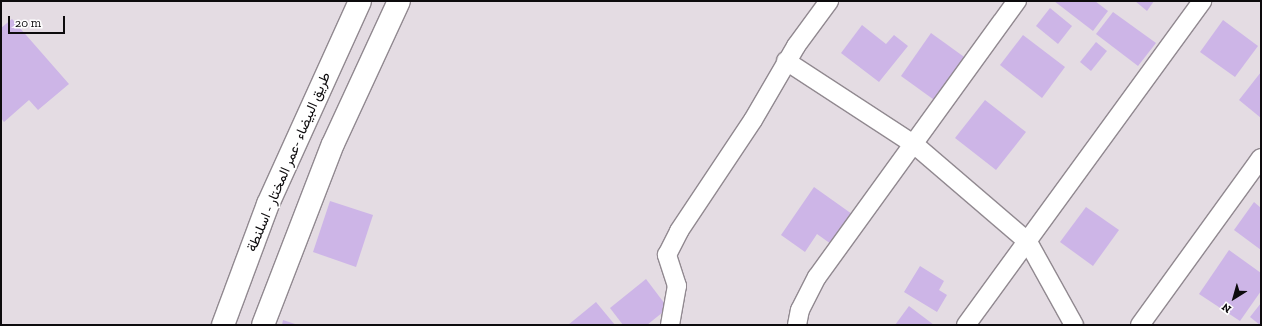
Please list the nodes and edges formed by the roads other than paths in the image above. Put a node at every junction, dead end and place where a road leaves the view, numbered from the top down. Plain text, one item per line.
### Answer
1 (360, 1) edge
2 (399, 1) edge
3 (829, 1) edge
4 (1017, 1) edge
5 (1202, 1) edge
6 (786, 61) junction
7 (915, 145) junction
8 (1261, 158) edge
9 (1028, 242) junction
10 (223, 325) edge
11 (263, 325) edge
12 (670, 325) edge
13 (798, 325) edge
14 (966, 325) edge
15 (1074, 325) edge
16 (1140, 325) edge

1 - 10 main road, طريق البيضاء -عمر المختار - اسلنطة
2 - 11 main road
3 - 6 street
4 - 7 street
5 - 9 street
6 - 7 street
6 - 12 street
7 - 9 street
7 - 13 street
8 - 16 street
9 - 14 street
9 - 15 street

